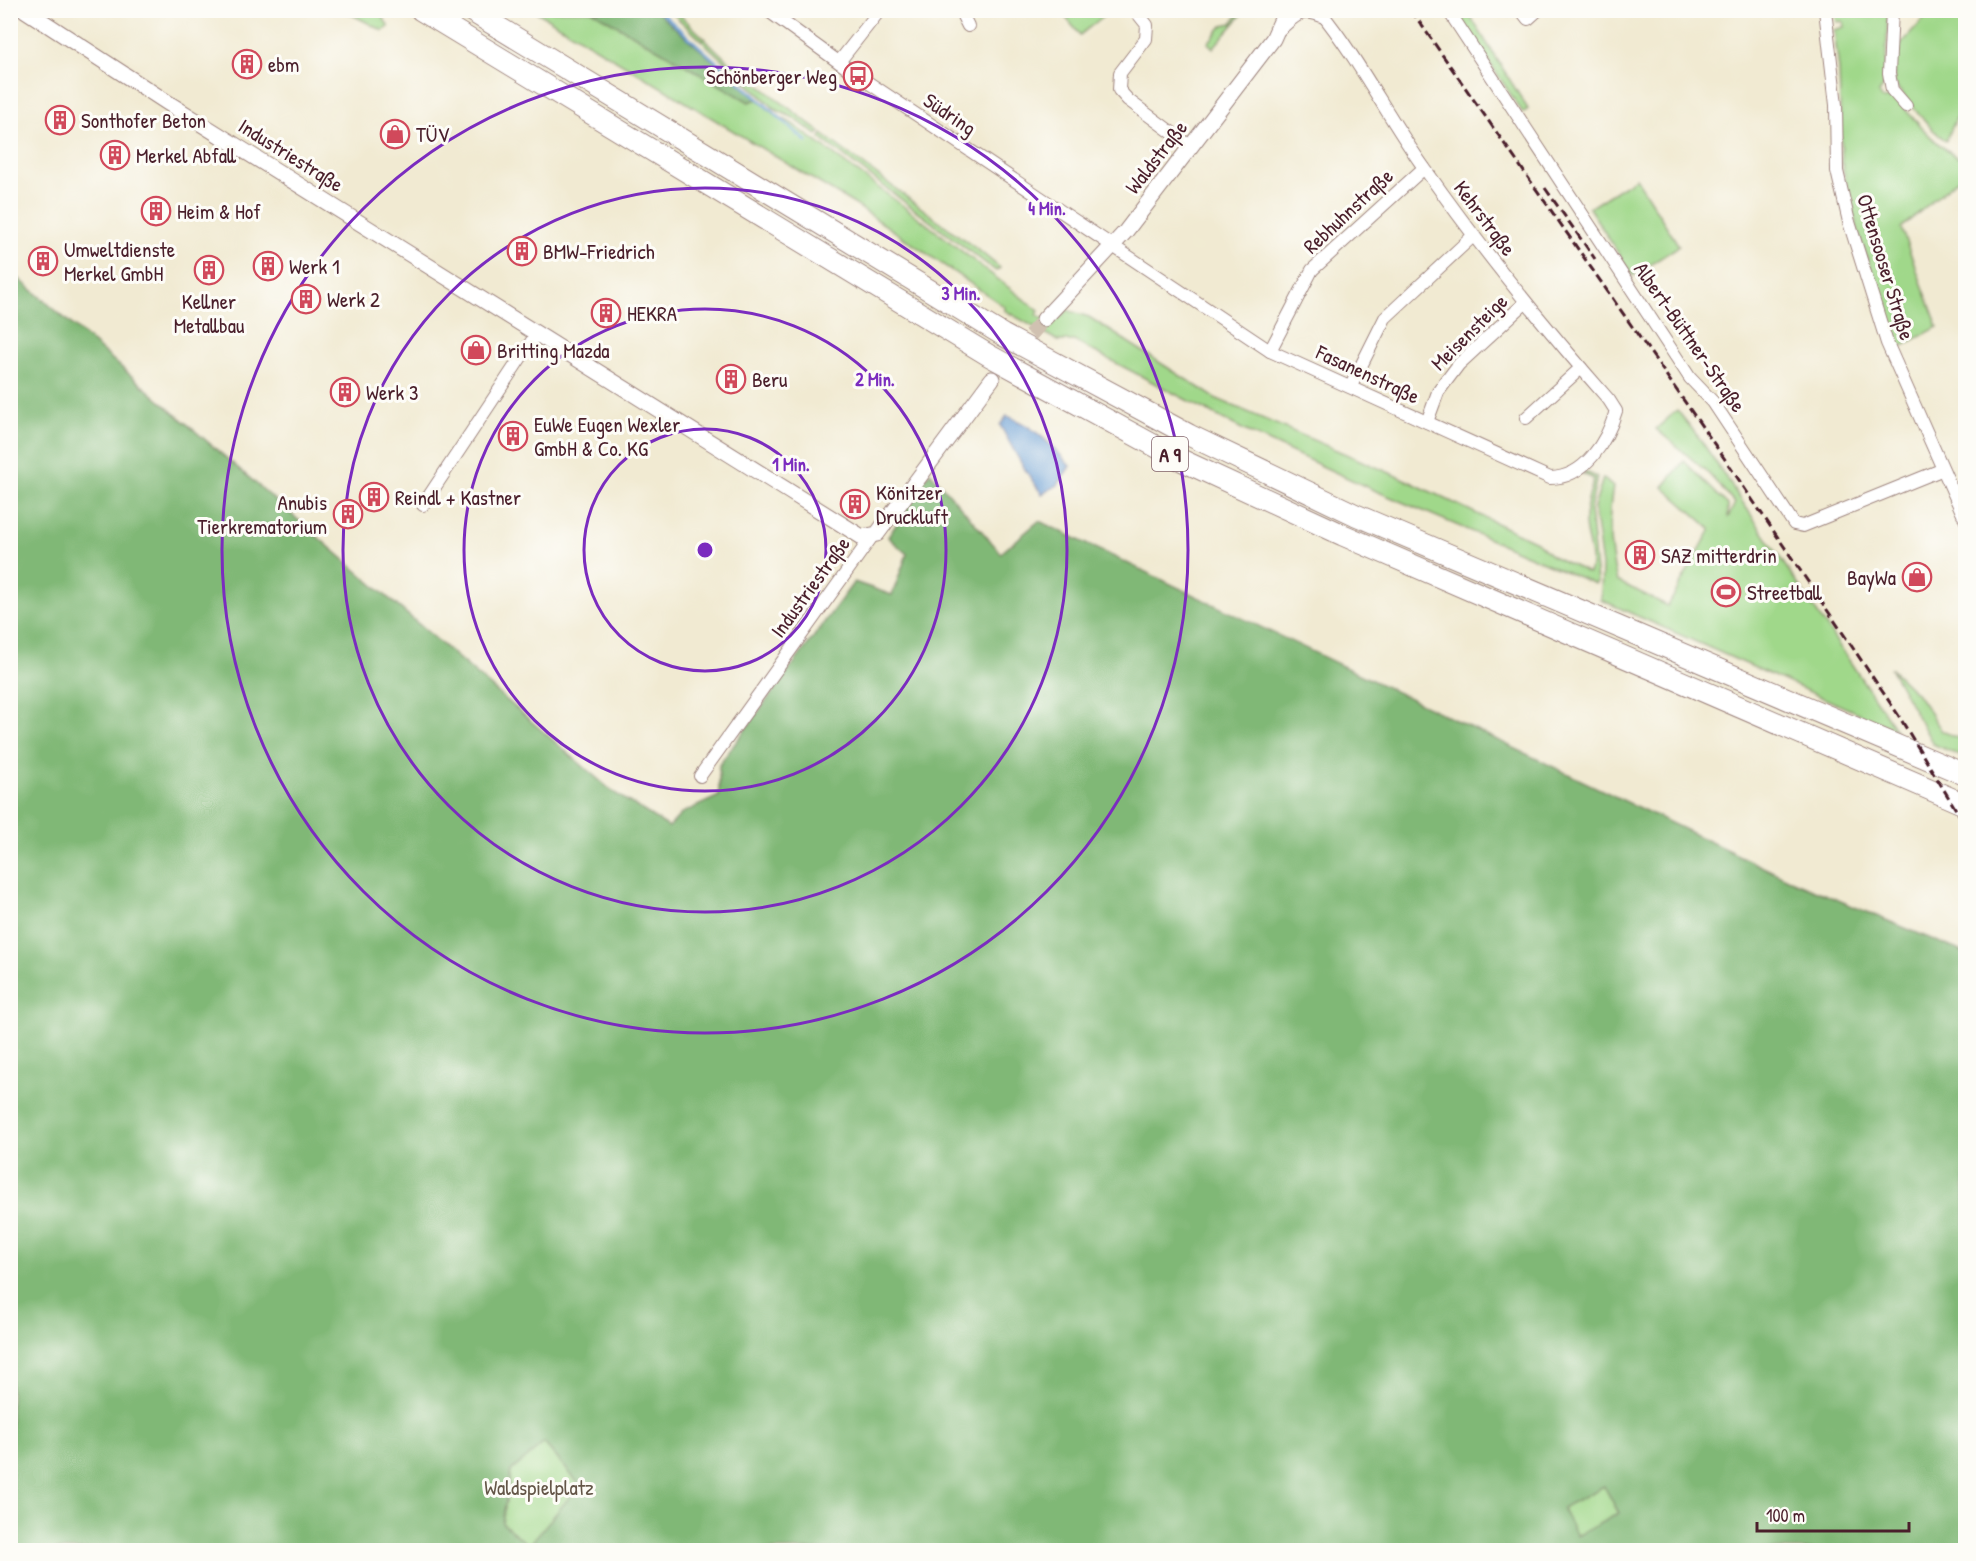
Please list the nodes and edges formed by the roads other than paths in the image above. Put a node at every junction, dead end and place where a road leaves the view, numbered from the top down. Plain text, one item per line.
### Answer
1 (25, 10) edge
2 (422, 10) edge
3 (470, 10) edge
4 (768, 10) edge
5 (880, 10) edge
6 (960, 10) edge
7 (1135, 10) edge
8 (1286, 10) edge
9 (1448, 10) edge
10 (1521, 10) edge
11 (1538, 10) edge
12 (1825, 10) edge
13 (1892, 10) edge
14 (1322, 14) edge
15 (968, 26) dead end
16 (1279, 30) junction
17 (839, 62) junction
18 (1906, 106) dead end
19 (1190, 147) junction
20 (1424, 168) junction
21 (1473, 236) junction
22 (1114, 245) junction
23 (1525, 303) junction
24 (1044, 319) tunnel mouth
25 (537, 333) junction
26 (1270, 351) junction
27 (1581, 368) junction
28 (992, 379) tunnel mouth
29 (1351, 386) junction
30 (1526, 418) dead end
31 (1427, 422) junction
32 (1609, 434) joint
33 (1941, 470) junction
34 (423, 505) dead end
35 (1965, 521) edge
36 (871, 538) junction
37 (1965, 775) edge
38 (700, 776) dead end
39 (1965, 805) edge

1 - 25 street, Industriestraße
2 - 39 highway, A 9
3 - 37 highway, A 9
4 - 17 street, Südring
5 - 17 street
6 - 15 street
7 - 19 street
8 - 16 street, Waldstraße
9 - 33 street, Albert-Büttner-Straße
10 - 11 street
12 - 33 street, Ottensooser Straße
13 - 18 street
14 - 16 street, Kehrstraße
14 - 20 street, Kehrstraße
16 - 19 street, Waldstraße
17 - 22 street, Südring
19 - 22 street, Waldstraße
20 - 21 street, Kehrstraße
20 - 26 street, Rebhuhnstraße
21 - 23 street, Kehrstraße
21 - 29 street
22 - 24 street, Waldstraße
22 - 26 street, Fasanenstraße
23 - 27 street, Kehrstraße
23 - 31 street, Meisensteige
25 - 34 street
25 - 36 street, Industriestraße
26 - 29 street, Fasanenstraße
27 - 30 street
27 - 32 street, Kehrstraße
28 - 36 street
29 - 31 street, Fasanenstraße
31 - 32 street, Fasanenstraße
33 - 35 street, Ottensooser Straße
36 - 38 street, Industriestraße

